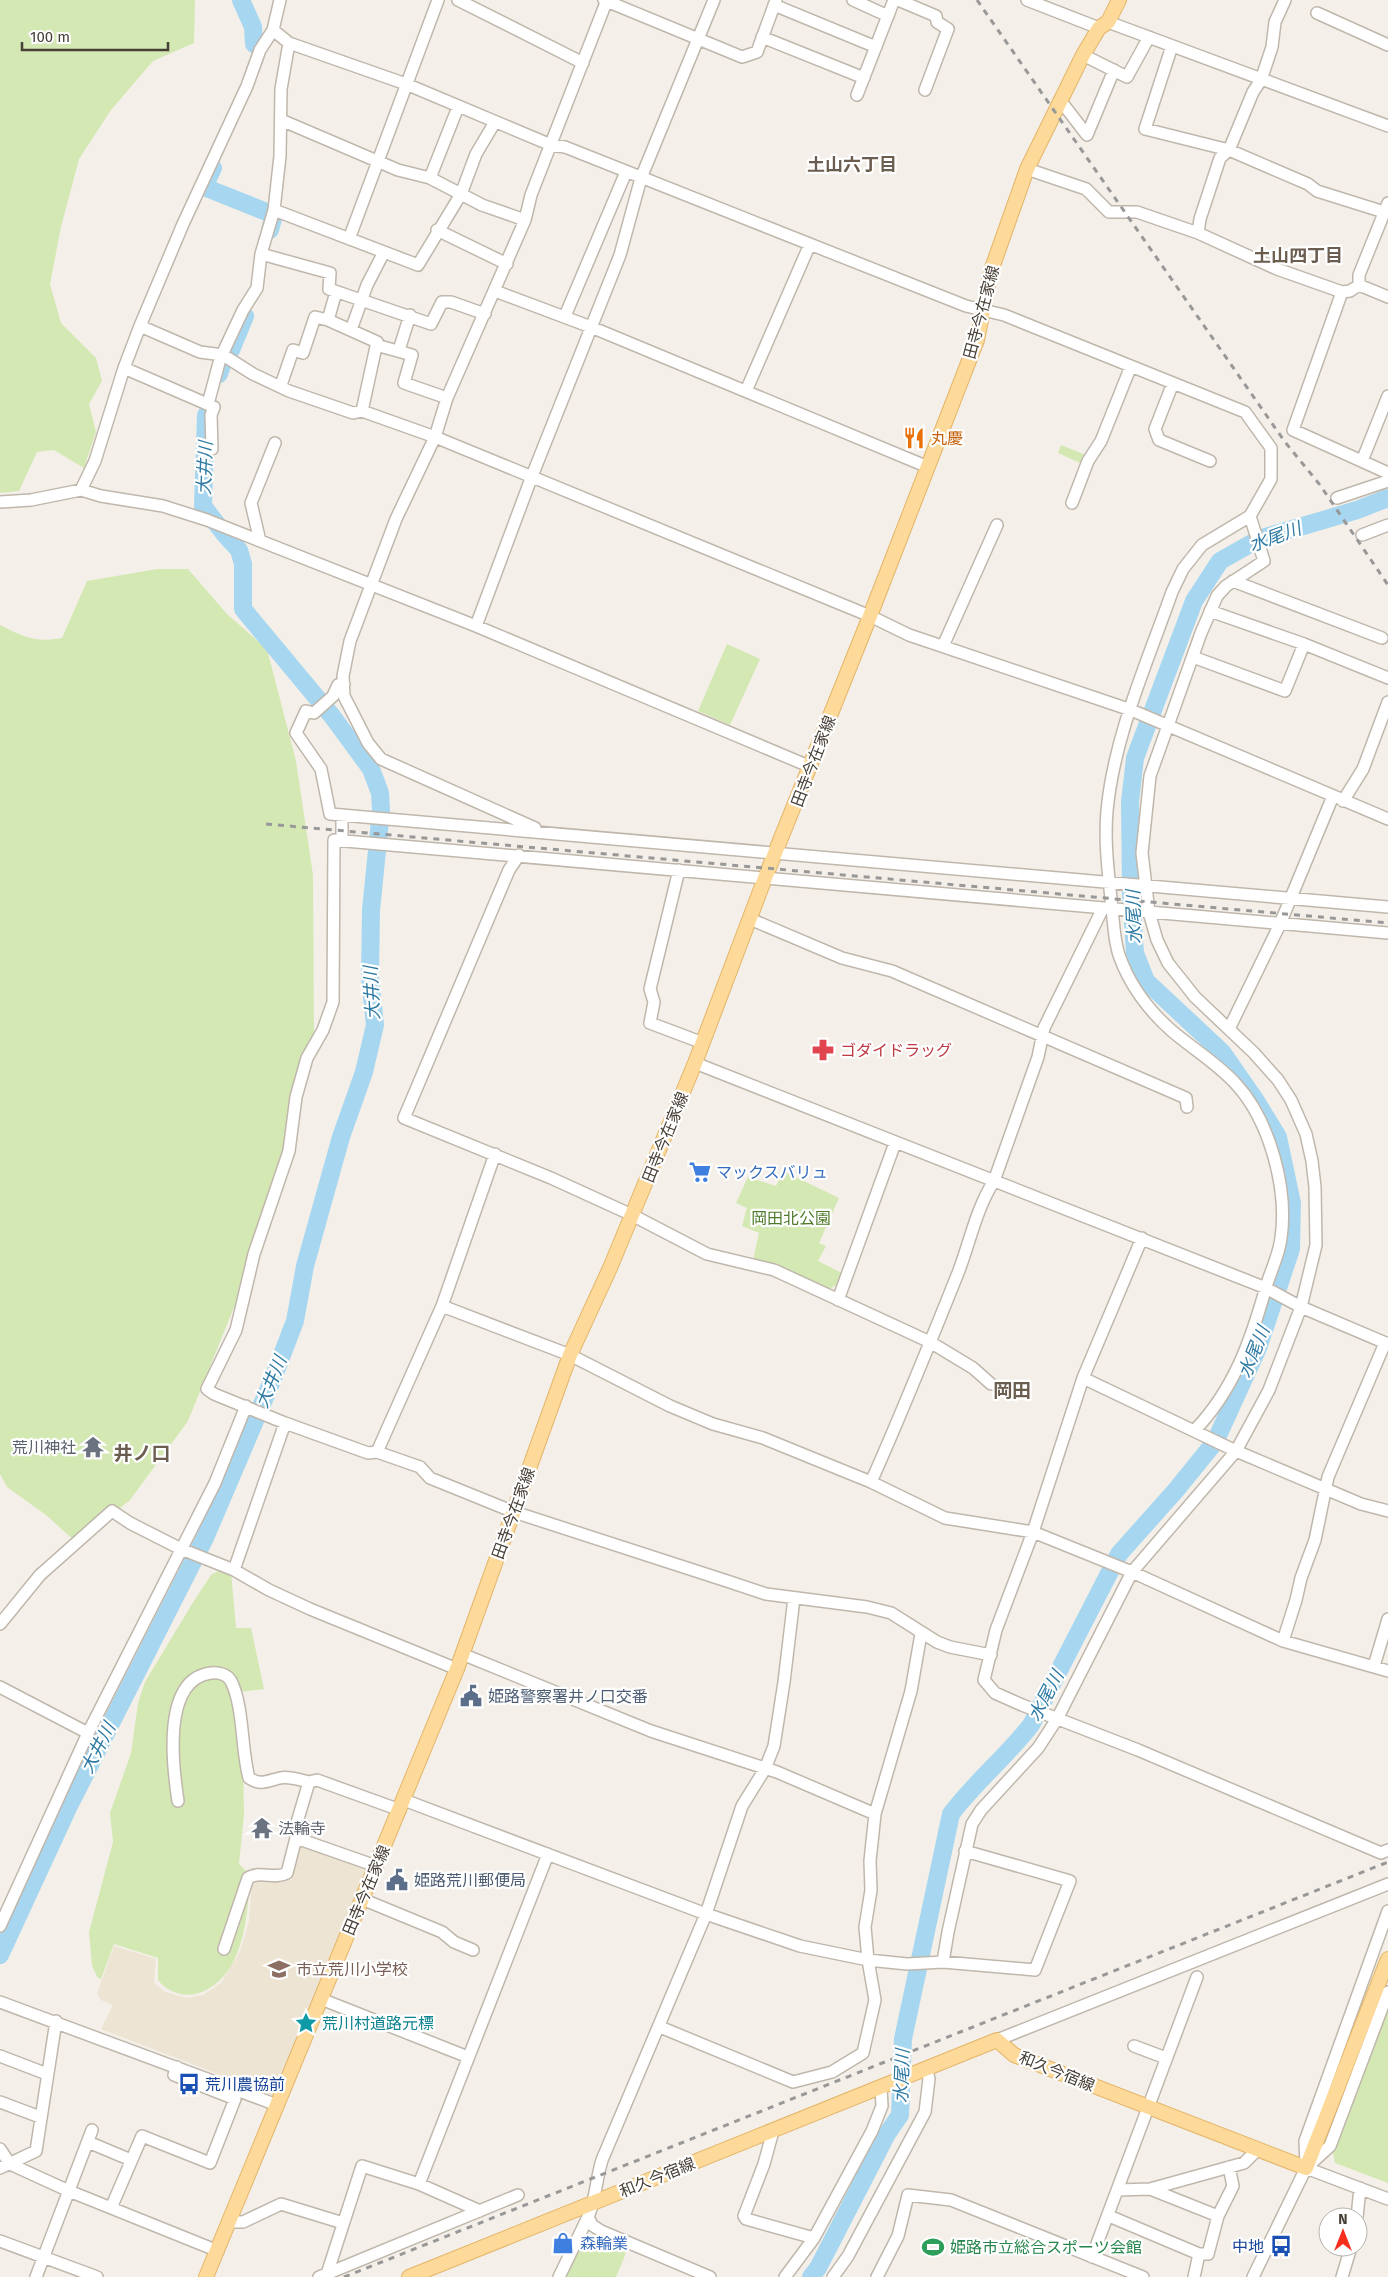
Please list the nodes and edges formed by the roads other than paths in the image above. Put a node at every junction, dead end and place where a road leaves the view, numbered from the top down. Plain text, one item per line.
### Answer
1 (280, 0) edge
2 (438, 0) edge
3 (458, 0) edge
4 (606, 0) edge
5 (714, 0) edge
6 (852, 0) edge
7 (896, 0) edge
8 (1029, 0) edge
9 (1119, 0) edge
10 (1285, 0) edge
11 (775, 2) edge
12 (1317, 13) dead end
13 (888, 16) junction
14 (1104, 25) junction
15 (273, 30) junction
16 (699, 37) junction
17 (762, 37) junction
18 (1149, 37) junction
19 (289, 43) junction
20 (1172, 46) junction
21 (1388, 46) edge
22 (876, 47) junction
23 (1083, 55) junction
24 (583, 63) junction
25 (1114, 70) junction
26 (864, 78) junction
27 (1261, 80) junction
28 (406, 84) junction
29 (925, 90) dead end
30 (857, 95) dead end
31 (1060, 100) junction
32 (458, 107) junction
33 (281, 120) junction
34 (495, 122) junction
35 (1388, 126) edge
36 (552, 145) junction
37 (1229, 150) junction
38 (378, 161) junction
39 (1027, 169) junction
40 (626, 172) junction
41 (430, 178) junction
42 (641, 178) junction
43 (461, 194) junction
44 (1386, 208) edge
45 (274, 210) junction
46 (525, 220) junction
47 (437, 230) junction
48 (1198, 233) junction
49 (349, 239) junction
50 (810, 244) junction
51 (384, 252) junction
52 (261, 254) junction
53 (507, 264) junction
54 (1359, 285) junction
55 (495, 291) junction
56 (336, 292) junction
57 (1342, 292) junction
58 (1388, 297) edge
59 (361, 300) junction
60 (982, 309) junction
61 (485, 314) junction
62 (410, 315) junction
63 (565, 316) junction
64 (328, 320) junction
65 (140, 326) junction
66 (591, 327) junction
67 (351, 330) junction
68 (376, 345) junction
69 (399, 350) junction
70 (223, 355) junction
71 (1131, 366) junction
72 (124, 368) junction
73 (1173, 382) junction
74 (280, 385) junction
75 (746, 391) junction
76 (1388, 397) edge
77 (447, 398) junction
78 (208, 404) junction
79 (362, 410) junction
80 (435, 437) junction
81 (275, 443) dead end
82 (212, 449) dead end
83 (1210, 461) dead end
84 (1362, 461) junction
85 (928, 467) junction
86 (1388, 472) edge
87 (532, 476) junction
88 (1388, 481) edge
89 (81, 490) junction
90 (1337, 498) dead end
91 (0, 502) edge
92 (1072, 503) dead end
93 (1250, 516) junction
94 (997, 525) dead end
95 (1388, 525) edge
96 (1362, 535) dead end
97 (260, 541) junction
98 (1233, 581) junction
99 (369, 585) junction
100 (1210, 611) junction
101 (870, 616) junction
102 (476, 626) junction
103 (1382, 638) dead end
104 (1304, 644) junction
105 (943, 646) junction
106 (1193, 657) junction
107 (1388, 678) edge
108 (344, 684) junction
109 (1388, 702) edge
110 (1131, 710) junction
111 (1168, 727) junction
112 (811, 767) junction
113 (1338, 798) junction
114 (342, 815) junction
115 (1388, 820) edge
116 (543, 832) junction
117 (342, 840) junction
118 (777, 853) junction
119 (519, 855) junction
120 (679, 870) junction
121 (765, 878) junction
122 (1107, 881) junction
123 (1147, 885) junction
124 (1289, 898) junction
125 (1388, 907) edge
126 (1107, 908) junction
127 (1149, 912) junction
128 (750, 919) junction
129 (1280, 924) junction
130 (1388, 933) edge
131 (1229, 1029) junction
132 (1042, 1038) junction
133 (703, 1043) junction
134 (695, 1063) junction
135 (1186, 1107) dead end
136 (895, 1143) junction
137 (494, 1154) junction
138 (994, 1181) junction
139 (632, 1215) junction
140 (1142, 1238) junction
141 (1266, 1288) junction
142 (838, 1300) junction
143 (442, 1306) junction
144 (1301, 1307) junction
145 (930, 1342) junction
146 (1387, 1343) edge
147 (570, 1356) junction
148 (1083, 1378) junction
149 (991, 1384) dead end
150 (246, 1406) junction
151 (285, 1423) junction
152 (1194, 1431) junction
153 (1236, 1451) junction
154 (377, 1452) junction
155 (871, 1482) junction
156 (1325, 1488) junction
157 (1388, 1511) edge
158 (514, 1512) junction
159 (1033, 1532) junction
160 (181, 1549) junction
161 (234, 1570) junction
162 (1132, 1572) junction
163 (794, 1598) junction
164 (1388, 1619) edge
165 (0, 1624) edge
166 (922, 1634) junction
167 (1283, 1641) junction
168 (462, 1654) junction
169 (991, 1654) junction
170 (1374, 1666) junction
171 (457, 1669) junction
172 (1388, 1671) edge
173 (0, 1688) edge
174 (1057, 1719) junction
175 (88, 1733) junction
176 (765, 1769) junction
177 (309, 1782) junction
178 (178, 1801) dead end
179 (402, 1805) junction
180 (875, 1814) junction
181 (296, 1838) junction
182 (1388, 1850) edge
183 (965, 1851) junction
184 (548, 1854) junction
185 (376, 1866) junction
186 (1388, 1884) edge
187 (362, 1899) junction
188 (1388, 1910) edge
189 (706, 1914) junction
190 (0, 1926) edge
191 (224, 1949) dead end
192 (473, 1950) dead end
193 (1388, 1959) edge
194 (868, 1960) junction
195 (943, 1962) junction
196 (1197, 1977) dead end
197 (1388, 1992) edge
198 (321, 2000) junction
199 (0, 2002) edge
200 (56, 2021) junction
201 (660, 2026) junction
202 (997, 2040) junction
203 (1134, 2046) dead end
204 (0, 2056) edge
205 (468, 2056) junction
206 (1166, 2058) junction
207 (176, 2067) junction
208 (926, 2070) junction
209 (47, 2074) junction
210 (881, 2088) junction
211 (0, 2102) edge
212 (277, 2105) junction
213 (1149, 2107) junction
214 (40, 2117) junction
215 (92, 2130) dead end
216 (773, 2131) junction
217 (88, 2142) junction
218 (0, 2149) edge
219 (1258, 2149) junction
220 (131, 2160) junction
221 (5, 2166) edge
222 (1229, 2167) junction
223 (1306, 2168) junction
224 (419, 2184) junction
225 (1360, 2188) junction
226 (1150, 2189) junction
227 (1118, 2190) junction
228 (69, 2191) junction
229 (518, 2195) dead end
230 (1388, 2199) edge
231 (594, 2202) junction
232 (1358, 2207) edge
233 (111, 2208) junction
234 (480, 2211) junction
235 (1109, 2216) junction
236 (1218, 2216) junction
237 (588, 2218) junction
238 (230, 2222) junction
239 (344, 2223) junction
240 (814, 2238) junction
241 (0, 2240) edge
242 (218, 2251) junction
243 (1199, 2254) junction
244 (44, 2257) junction
245 (1092, 2257) junction
246 (1348, 2257) edge
247 (323, 2275) edge
248 (36, 2277) edge
249 (97, 2277) edge
250 (206, 2277) edge
251 (409, 2277) edge
252 (559, 2277) edge
253 (710, 2277) edge
254 (784, 2277) edge
255 (833, 2277) edge
256 (877, 2277) edge
257 (1143, 2277) edge
258 (1194, 2277) edge
259 (1253, 2277) edge
260 (1342, 2277) edge

1 - 15 street
2 - 28 street
3 - 24 street
4 - 16 street
4 - 24 street
5 - 16 street
6 - 13 street
7 - 13 street
7 - 29 street
8 - 14 street
9 - 14 main road, 田寺今在家線
10 - 27 street
11 - 17 street
11 - 22 street
12 - 21 street
13 - 22 street
14 - 18 street
14 - 23 main road, 田寺今在家線
15 - 19 street
15 - 65 street
16 - 17 street
16 - 42 street
17 - 26 street
18 - 20 street
18 - 25 street
19 - 28 street
19 - 33 street
20 - 27 street
20 - 37 street
22 - 26 street
23 - 25 street
23 - 31 main road, 田寺今在家線
24 - 36 street
25 - 31 street
26 - 30 street
27 - 35 street
27 - 37 street
28 - 32 street
28 - 38 street
31 - 39 main road, 田寺今在家線
32 - 34 street
32 - 41 street
33 - 38 street
33 - 45 street
34 - 36 street
34 - 43 street
36 - 40 street
36 - 46 street
37 - 44 street
37 - 48 street
38 - 41 street
38 - 49 street
39 - 48 street
39 - 60 main road, 田寺今在家線
40 - 42 street
40 - 63 street
41 - 43 street
42 - 50 street
42 - 66 street
43 - 46 street
43 - 47 street
44 - 54 street
45 - 49 street
45 - 52 street
46 - 53 street
47 - 51 street
47 - 53 street
48 - 57 street
49 - 51 street
50 - 60 street
50 - 75 street
51 - 59 street
52 - 56 street
52 - 70 street
53 - 55 street
54 - 57 street
54 - 58 street
55 - 61 street
55 - 63 street
56 - 59 street
56 - 64 street
57 - 84 street
59 - 62 street
59 - 67 street
60 - 71 street
60 - 85 main road, 田寺今在家線
61 - 62 street
61 - 77 street
62 - 69 street
63 - 66 street
64 - 67 street
64 - 74 street
65 - 70 street
65 - 72 street
66 - 75 street
66 - 87 street
67 - 68 street
68 - 69 street
68 - 79 street
69 - 77 street
70 - 74 street
70 - 78 street
71 - 73 street
71 - 92 street
72 - 78 street
72 - 89 street
73 - 83 street
73 - 93 street
74 - 79 street
75 - 85 street
76 - 84 street
77 - 80 street
78 - 82 street
79 - 80 street
80 - 87 street
80 - 99 street
81 - 97 street
84 - 86 street
85 - 101 main road, 田寺今在家線
87 - 101 street
87 - 102 street
88 - 90 street
89 - 91 street
89 - 97 street
93 - 98 street
93 - 110 street
94 - 105 street
95 - 96 street
97 - 99 street
98 - 100 street
98 - 103 street
99 - 102 street
99 - 108 street
100 - 104 street
100 - 106 street
101 - 105 street
101 - 112 main road, 田寺今在家線
102 - 112 street
104 - 106 street
104 - 107 street
105 - 110 street
106 - 111 street
108 - 114 street
108 - 116 street
109 - 113 street
110 - 111 street
110 - 122 street
111 - 113 street
111 - 123 street
112 - 118 main road, 田寺今在家線
113 - 115 street
113 - 124 street
114 - 116 street
114 - 117 street
116 - 118 street
117 - 119 street
117 - 150 street
118 - 121 main road, 田寺今在家線
118 - 122 street
119 - 120 street
119 - 137 street
120 - 121 street
120 - 133 street
121 - 126 street
121 - 128 main road, 田寺今在家線
122 - 123 street
122 - 126 street
123 - 124 street
123 - 127 street
124 - 125 street
124 - 129 street
126 - 127 street
126 - 132 street
126 - 141 street
127 - 129 street
127 - 131 street
128 - 132 street
128 - 133 main road, 田寺今在家線
129 - 130 street
129 - 131 street
131 - 144 street
132 - 135 street
132 - 138 street
133 - 134 main road, 田寺今在家線
134 - 136 street
134 - 139 main road, 田寺今在家線
136 - 138 street
136 - 142 street
137 - 139 street
137 - 143 street
138 - 140 street
138 - 145 street
139 - 142 street
139 - 147 main road, 田寺今在家線
140 - 141 street
140 - 148 street
141 - 144 street
141 - 152 street
142 - 145 street
143 - 147 street
143 - 154 street
144 - 146 street
144 - 153 street
145 - 149 street
145 - 155 street
146 - 156 street
147 - 155 street
147 - 158 main road, 田寺今在家線
148 - 152 street
148 - 159 street
150 - 151 street
150 - 160 street
151 - 154 street
151 - 161 street
152 - 153 street
153 - 156 street
153 - 162 street
154 - 158 street
155 - 159 street
156 - 157 street
156 - 167 street
158 - 163 street
158 - 168 main road, 田寺今在家線
159 - 162 street
159 - 169 street
160 - 161 street
160 - 165 street
160 - 175 street
161 - 171 street
162 - 167 street
162 - 174 street
163 - 166 street
163 - 176 street
164 - 170 street
166 - 169 street
166 - 180 street
167 - 170 street
168 - 171 main road, 田寺今在家線
168 - 176 street
169 - 174 street
170 - 172 street
171 - 179 main road, 田寺今在家線
173 - 175 street
174 - 182 street
174 - 183 street
175 - 190 street
176 - 180 street
176 - 189 street
177 - 178 street
177 - 179 street
177 - 181 street
179 - 184 street
179 - 185 main road, 田寺今在家線
180 - 194 street
181 - 185 street
181 - 191 street
183 - 195 street
183 - 195 street
184 - 189 street
184 - 205 street
185 - 187 main road, 田寺今在家線
186 - 202 street
187 - 192 street
187 - 198 main road, 田寺今在家線
188 - 223 street
189 - 194 street
189 - 201 street
193 - 223 main road
194 - 195 street
194 - 201 street
196 - 206 street
197 - 223 street
198 - 205 street
198 - 212 main road, 田寺今在家線
199 - 200 street
200 - 207 street
200 - 209 street
201 - 231 street
202 - 208 main road, 和久今宿線
202 - 213 main road, 和久今宿線
203 - 206 street
204 - 209 street
205 - 224 street
206 - 213 street
207 - 212 street
207 - 220 street
208 - 210 main road, 和久今宿線
208 - 255 street
209 - 214 street
210 - 216 main road, 和久今宿線
210 - 240 street
211 - 214 street
212 - 238 main road, 田寺今在家線
213 - 219 main road, 和久今宿線
213 - 227 street
214 - 221 street
215 - 217 street
216 - 231 main road, 和久今宿線
216 - 240 street
217 - 220 street
217 - 228 street
218 - 221 street
219 - 222 street
219 - 223 main road, 和久今宿線
220 - 233 street
221 - 228 street
222 - 226 street
222 - 236 street
223 - 225 street
223 - 259 street
224 - 234 street
224 - 239 street
225 - 230 street
225 - 232 street
226 - 227 street
226 - 236 street
227 - 235 street
228 - 233 street
228 - 244 street
229 - 234 street
231 - 237 street
231 - 251 main road, 和久今宿線
233 - 242 street
234 - 247 street
235 - 243 street
235 - 245 street
236 - 243 street
237 - 252 street
237 - 253 street
238 - 239 street
238 - 242 main road, 田寺今在家線
239 - 247 street
240 - 254 street
241 - 244 street
242 - 250 main road, 田寺今在家線
243 - 258 street
244 - 248 street
244 - 249 street
245 - 256 street
245 - 257 street
246 - 260 street

